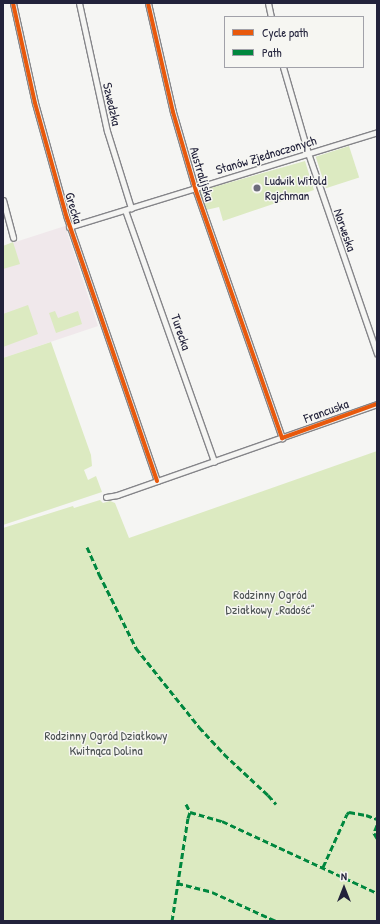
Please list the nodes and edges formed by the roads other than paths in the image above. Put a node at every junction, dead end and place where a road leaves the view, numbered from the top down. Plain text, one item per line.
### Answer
1 (13, 3) edge
2 (79, 3) edge
3 (148, 3) edge
4 (268, 3) edge
5 (271, 16) edge
6 (283, 68) edge
7 (377, 132) edge
8 (308, 153) junction
9 (195, 188) junction
10 (3, 200) edge
11 (128, 209) junction
12 (70, 227) junction
13 (13, 238) dead end
14 (377, 353) edge
15 (377, 404) edge
16 (282, 438) junction
17 (214, 462) junction
18 (157, 481) junction
19 (106, 497) dead end

1 - 12 street, Grecka
2 - 11 street, Szwedzka
3 - 9 street, Australijska
4 - 5 street
6 - 8 street, Norweska
7 - 8 street, Stanów Zjednoczonych
8 - 9 street, Stanów Zjednoczonych
8 - 14 street, Norweska
9 - 11 street, Stanów Zjednoczonych
9 - 16 street, Australijska
10 - 13 street
11 - 12 street, Stanów Zjednoczonych
11 - 17 street, Turecka
12 - 18 street, Grecka
15 - 16 street, Francuska
16 - 17 street, Francuska
17 - 18 street, Francuska
18 - 19 street, Francuska

